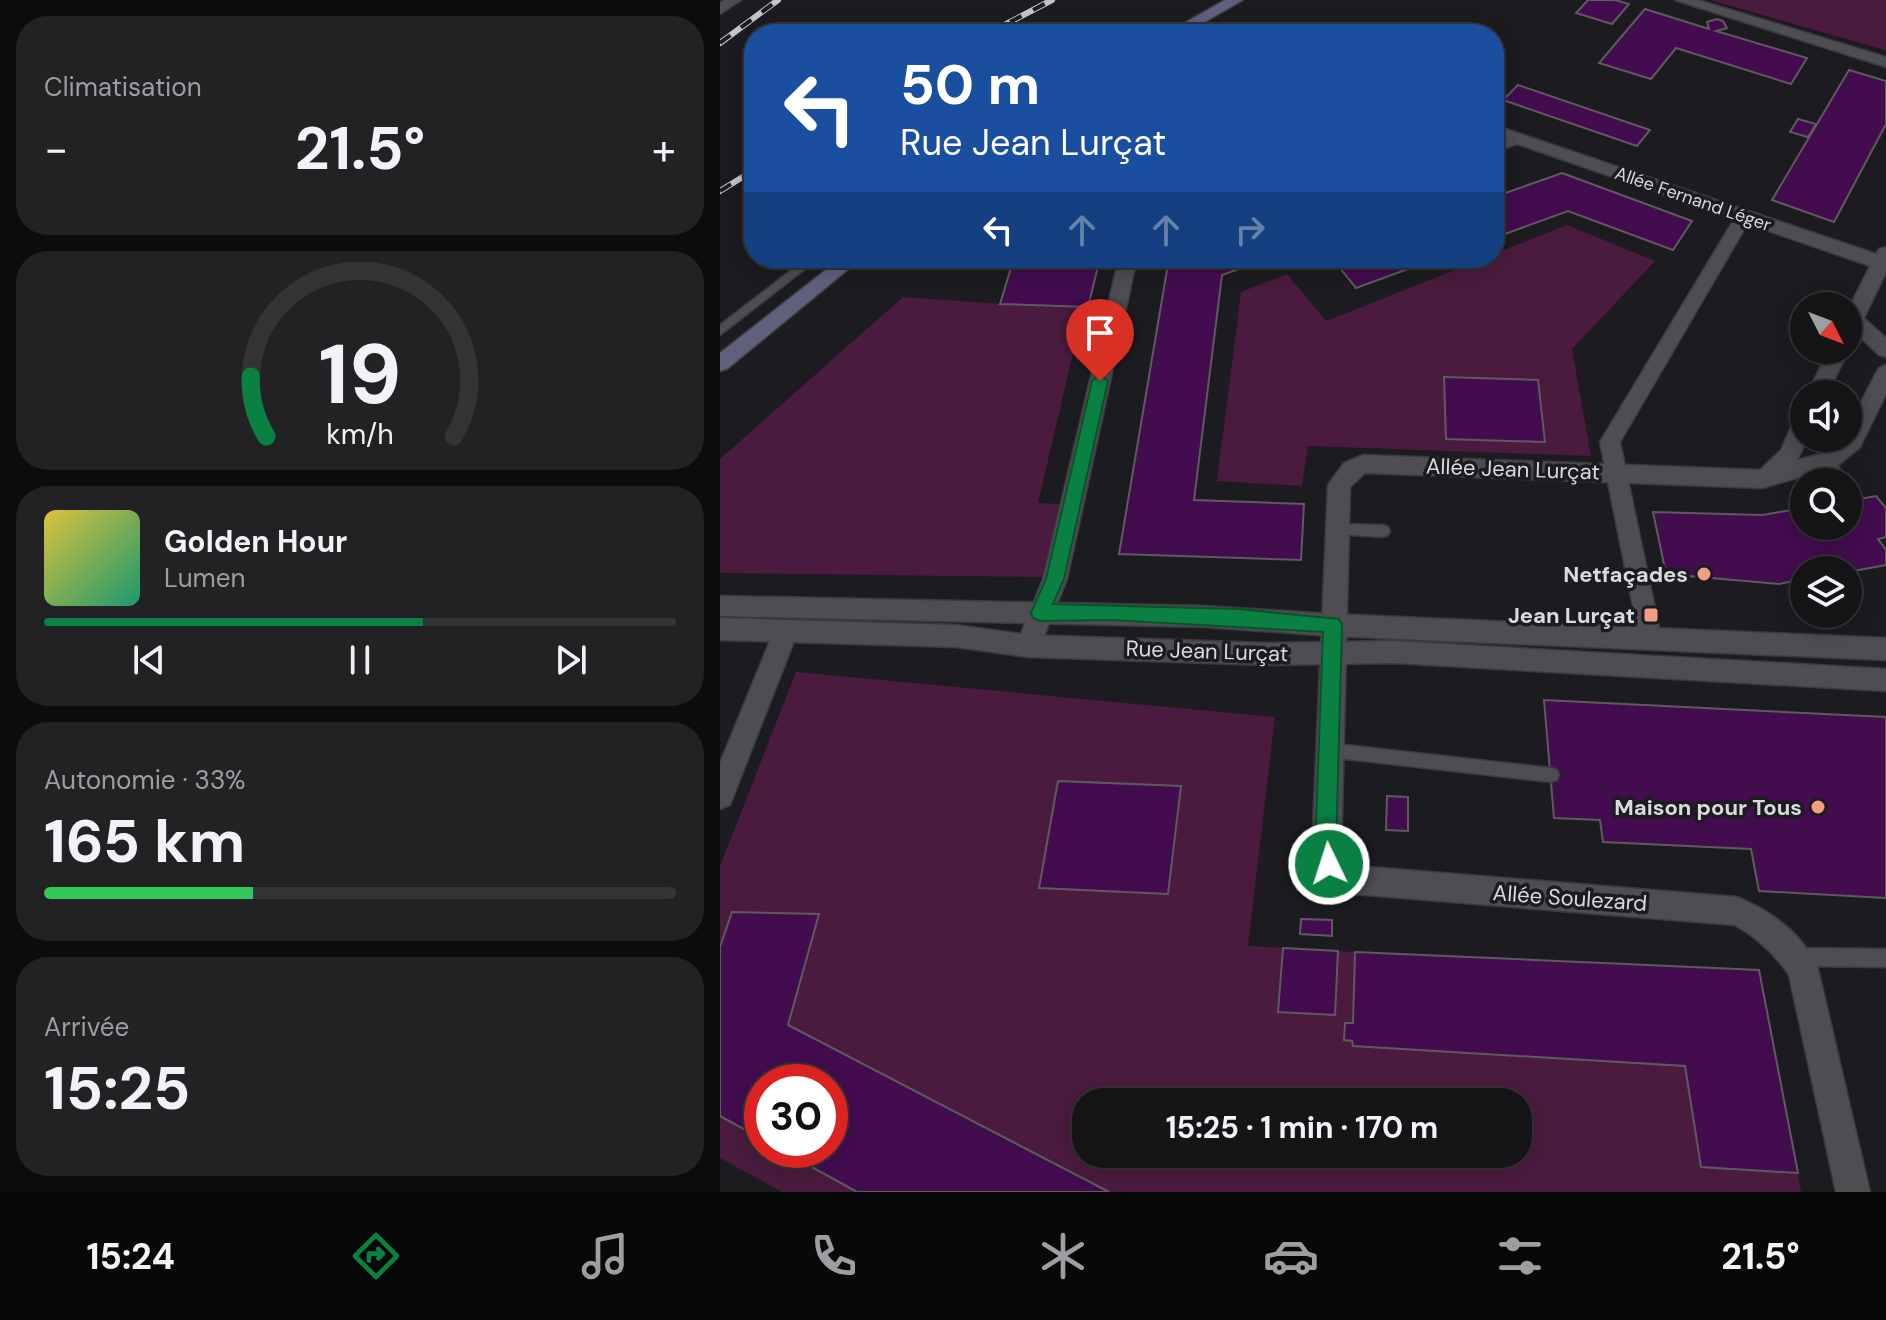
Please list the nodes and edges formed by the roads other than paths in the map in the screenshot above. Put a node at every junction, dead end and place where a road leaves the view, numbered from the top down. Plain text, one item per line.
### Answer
1 (734, 0) edge
2 (1236, 0) edge
3 (1682, 0) edge
4 (720, 10) edge
5 (1192, 24) edge
6 (1886, 62) edge
7 (1504, 133) edge
8 (1523, 139) junction
9 (1504, 146) edge
10 (1744, 216) junction
11 (1883, 258) edge
12 (801, 268) edge
13 (840, 268) edge
14 (1126, 268) edge
15 (1862, 302) edge
16 (720, 331) edge
17 (1862, 333) edge
18 (1886, 350) edge
19 (720, 364) edge
20 (1886, 373) edge
21 (1790, 452) edge
22 (1828, 461) junction
23 (1832, 468) edge
24 (1614, 473) junction
25 (1774, 475) junction
26 (1336, 529) junction
27 (1383, 531) dead end
28 (720, 606) edge
29 (1040, 613) junction
30 (1332, 625) junction
31 (720, 629) edge
32 (786, 631) junction
33 (1650, 637) junction
34 (1028, 646) junction
35 (1886, 649) edge
36 (1331, 655) junction
37 (1886, 680) edge
38 (1328, 750) junction
39 (1551, 775) dead end
40 (720, 796) edge
41 (1796, 957) junction
42 (1886, 958) edge
43 (1853, 1192) edge

1 - 4 street
2 - 5 main road
3 - 6 street
7 - 8 street, Allée Fernand Léger
8 - 9 lane
8 - 10 street, Allée Fernand Léger
10 - 11 street, Allée Fernand Léger
10 - 24 street
11 - 15 street
12 - 16 lane
13 - 19 main road
14 - 29 street
17 - 18 street
20 - 22 street
21 - 25 street
22 - 23 lane
22 - 25 street, Allée Jean Lurçat
24 - 25 street, Allée Jean Lurçat
24 - 26 street, Allée Jean Lurçat
24 - 33 street
26 - 27 lane
26 - 30 street, Allée Jean Lurçat
28 - 29 street, Rue Jean Lurçat
29 - 30 street, Rue Jean Lurçat
29 - 34 street
30 - 33 street, Rue Jean Lurçat
30 - 36 street, Allée Soulezard
31 - 32 street, Rue Jean Lurçat
32 - 34 street, Rue Jean Lurçat
32 - 40 street
33 - 35 street, Rue Jean Lurçat
34 - 36 street, Rue Jean Lurçat
36 - 37 street, Rue Jean Lurçat
36 - 38 street, Allée Soulezard
38 - 39 lane
38 - 41 street, Allée Soulezard
41 - 42 lane
41 - 43 street, Allée Soulezard

